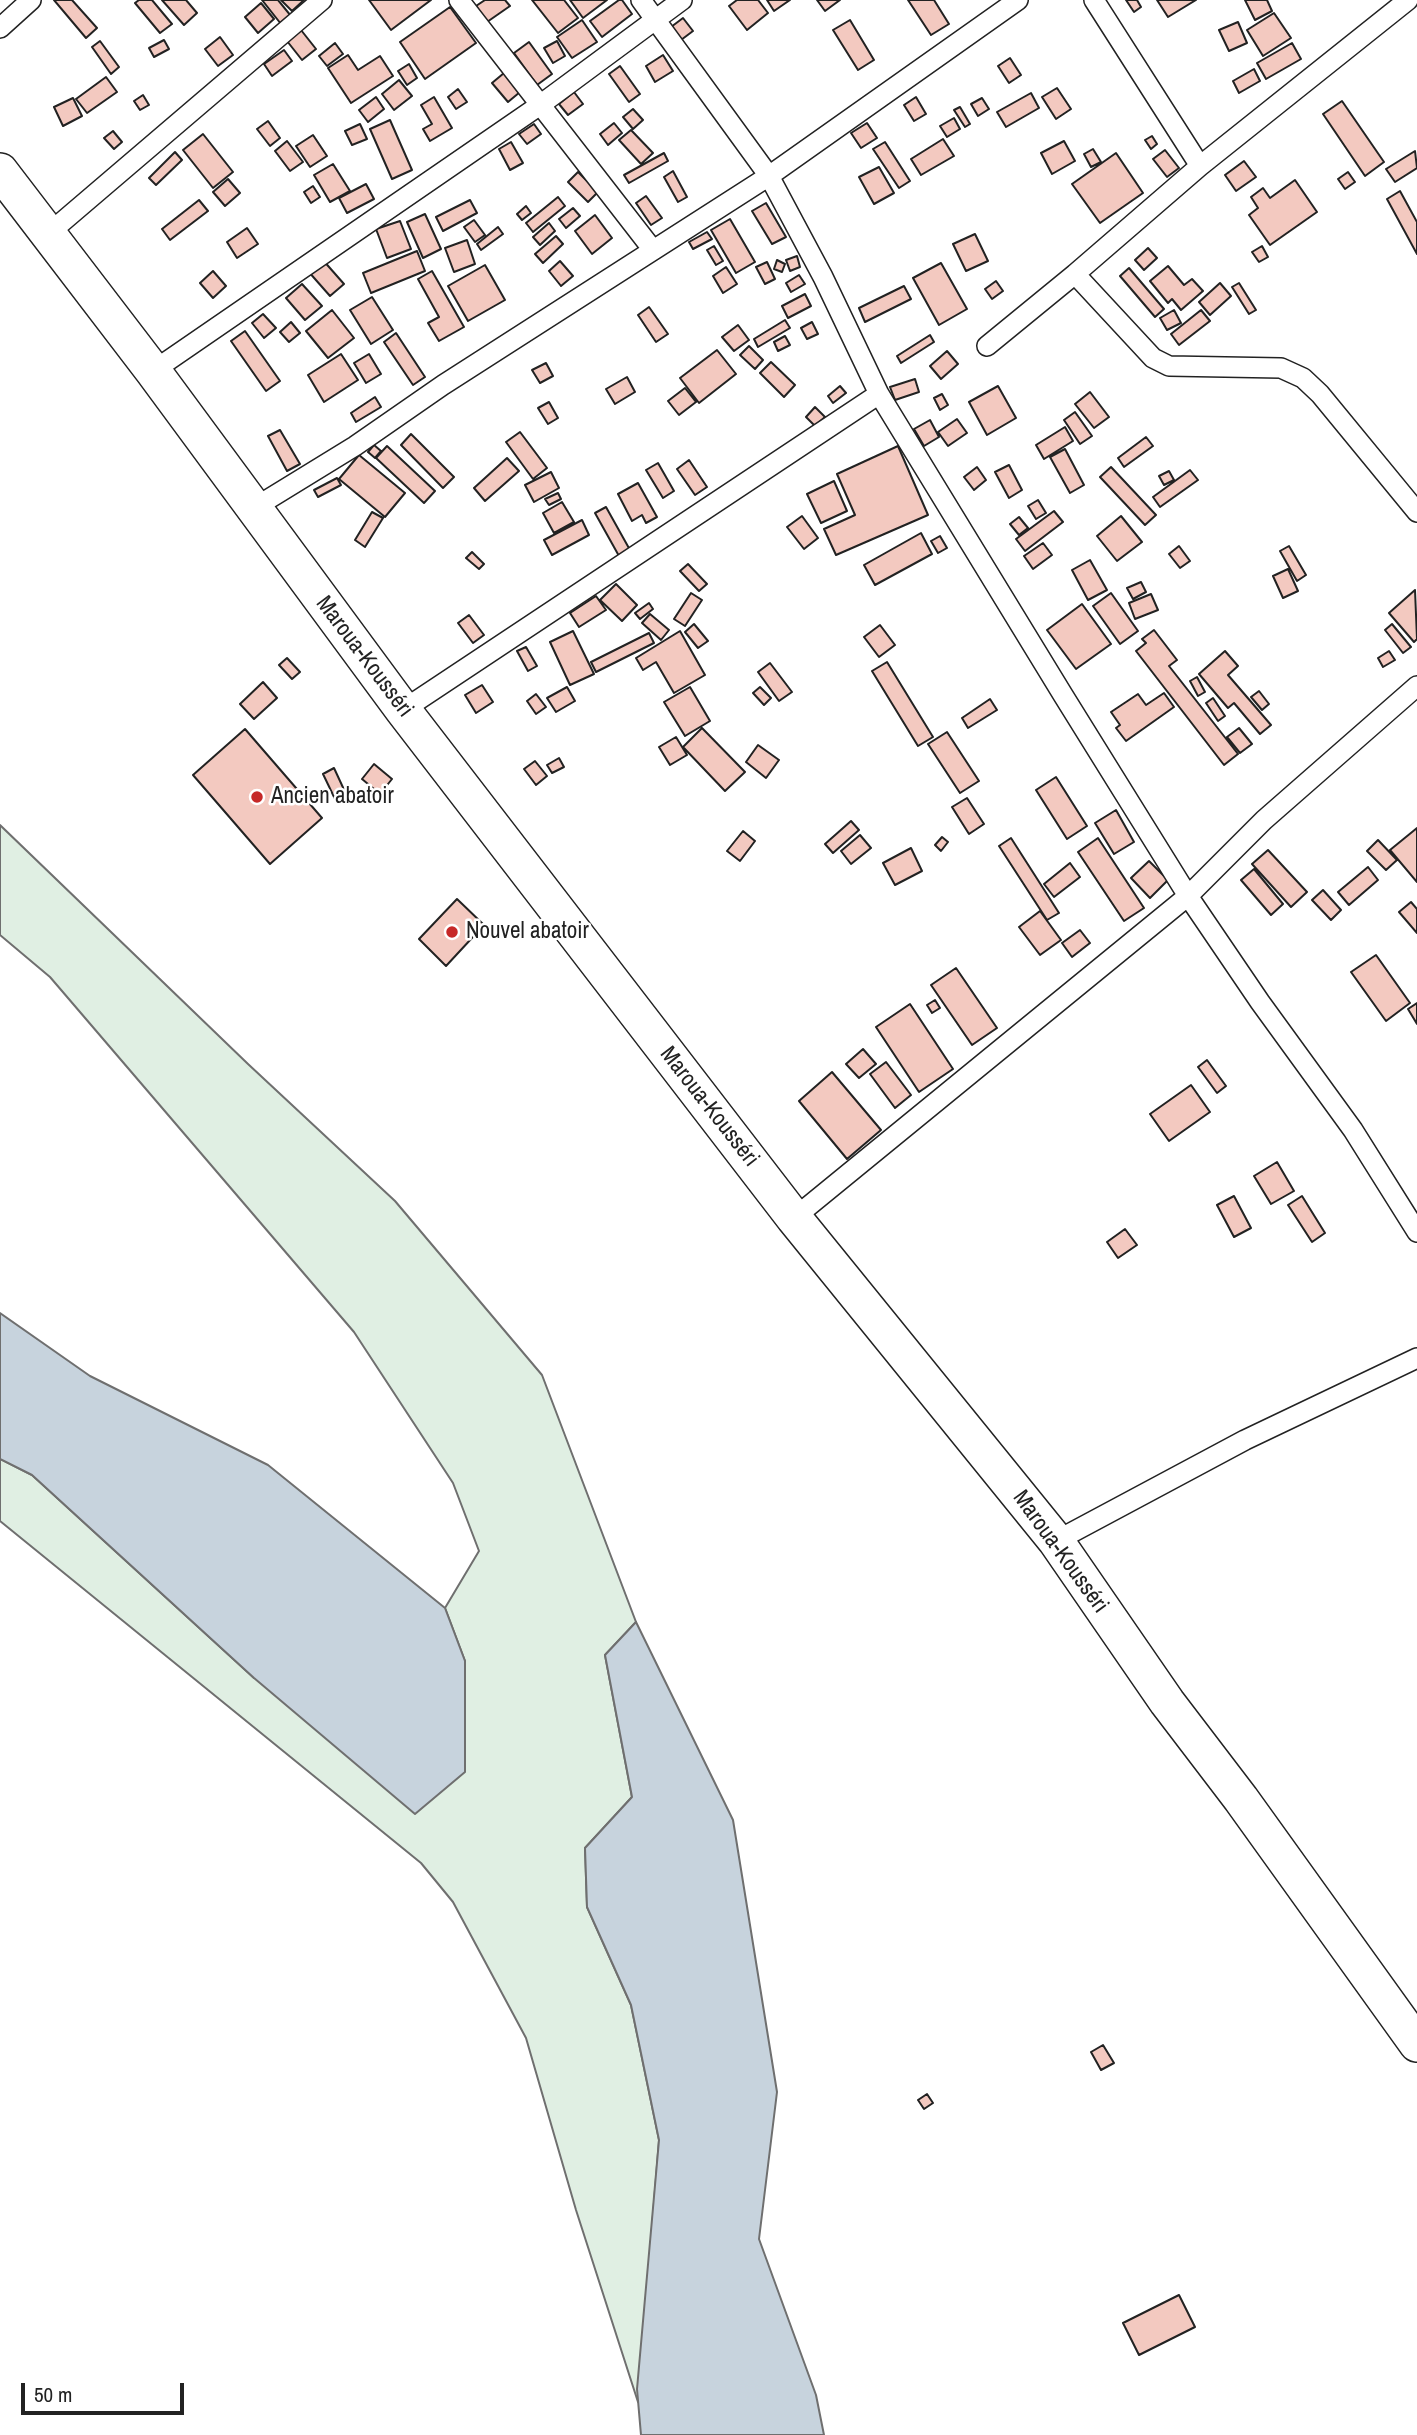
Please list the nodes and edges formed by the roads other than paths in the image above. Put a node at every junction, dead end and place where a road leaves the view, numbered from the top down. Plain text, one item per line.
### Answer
1 (31, 0) edge
2 (322, 0) edge
3 (459, 0) edge
4 (641, 0) edge
5 (682, 0) edge
6 (1018, 0) edge
7 (1094, 0) edge
8 (1408, 0) edge
9 (656, 19) junction
10 (0, 28) edge
11 (540, 105) junction
12 (1200, 166) junction
13 (0, 171) edge
14 (769, 176) junction
15 (48, 234) junction
16 (653, 250) junction
17 (1075, 274) junction
18 (987, 346) dead end
19 (153, 371) junction
20 (878, 394) junction
21 (254, 508) junction
22 (1417, 512) edge
23 (1417, 686) edge
24 (403, 709) junction
25 (1188, 896) junction
26 (794, 1219) junction
27 (1417, 1232) edge
28 (1417, 1358) edge
29 (1056, 1541) junction
30 (1417, 2044) edge

1 - 10 street
2 - 15 street
3 - 11 street
4 - 9 street
5 - 9 street
6 - 14 street
7 - 12 street
8 - 12 street
9 - 11 street
9 - 14 street
11 - 16 street
11 - 19 street
12 - 17 street
13 - 15 highway, Maroua-Kousséri
14 - 16 street
14 - 20 street
15 - 19 highway, Maroua-Kousséri
16 - 21 street
17 - 18 street
17 - 22 street
19 - 21 highway, Maroua-Kousséri
20 - 24 street
20 - 25 street
21 - 24 highway, Maroua-Kousséri
23 - 25 street
24 - 26 highway, Maroua-Kousséri
25 - 26 street
25 - 27 street
26 - 29 highway, Maroua-Kousséri
28 - 29 street
29 - 30 highway, Maroua-Kousséri

